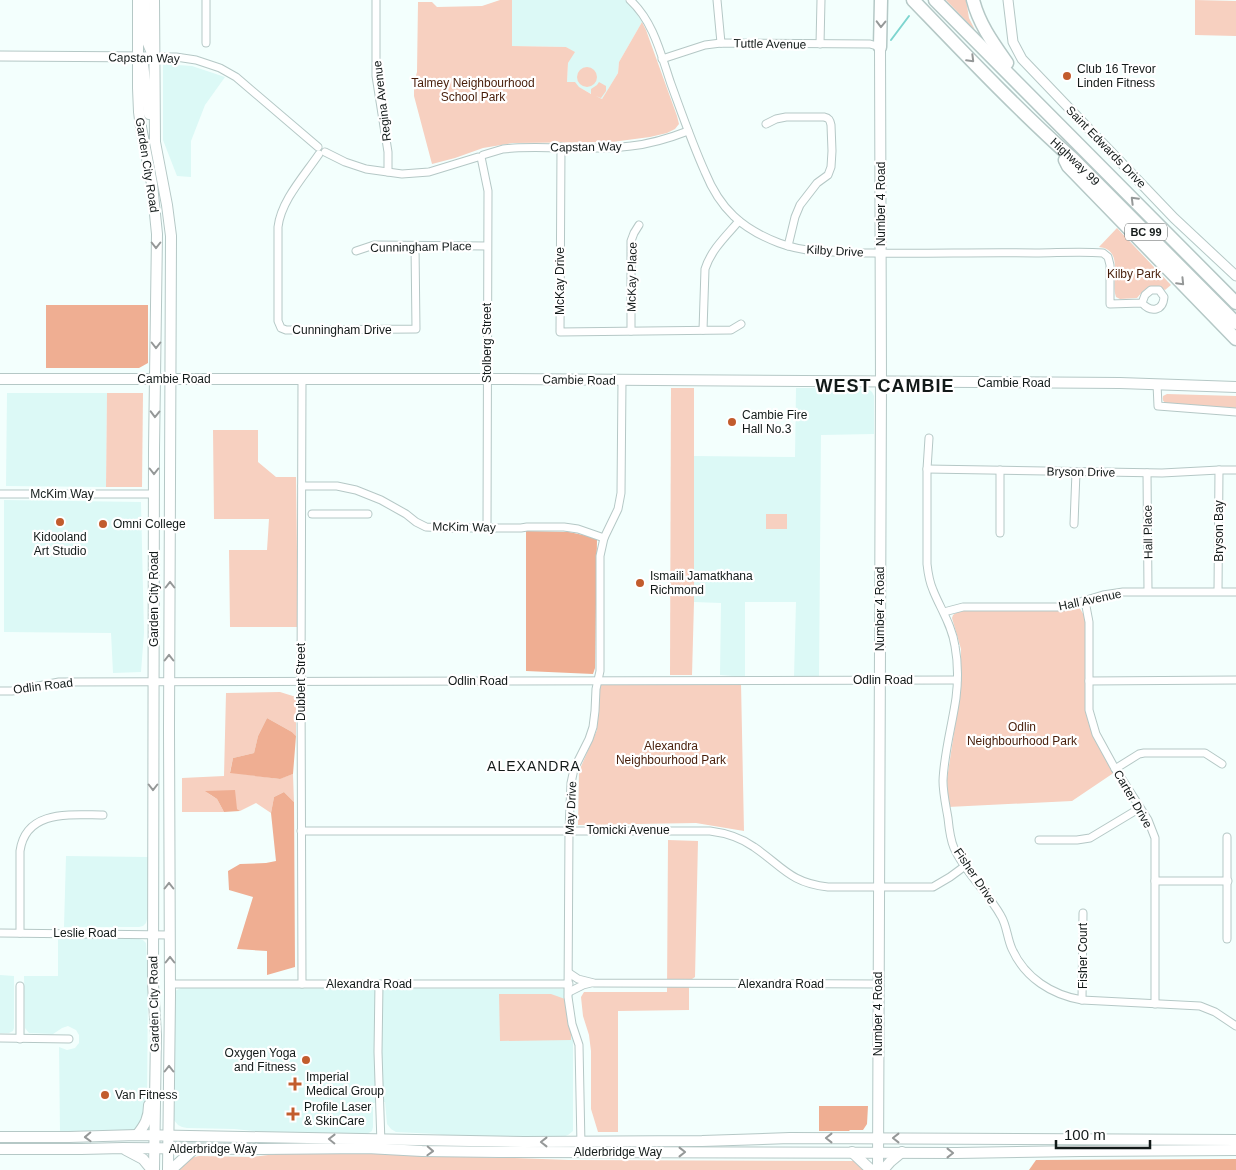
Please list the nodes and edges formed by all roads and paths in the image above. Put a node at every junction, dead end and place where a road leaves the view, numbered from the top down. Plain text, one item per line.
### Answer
1 (138, 0) edge
2 (144, 0) edge
3 (154, 0) edge
4 (206, 0) edge
5 (376, 0) edge
6 (630, 0) edge
7 (717, 0) edge
8 (821, 0) edge
9 (881, 0) edge
10 (914, 0) edge
11 (935, 0) edge
12 (973, 0) edge
13 (1008, 0) edge
14 (206, 43) dead end
15 (721, 43) junction
16 (820, 44) junction
17 (880, 47) junction
18 (0, 56) edge
19 (138, 57) junction
20 (154, 57) junction
21 (662, 59) junction
22 (1033, 97) junction
23 (766, 124) dead end
24 (688, 131) junction
25 (155, 142) junction
26 (1055, 142) junction
27 (561, 147) junction
28 (321, 151) junction
29 (480, 156) junction
30 (388, 172) junction
31 (739, 221) junction
32 (639, 225) dead end
33 (415, 246) junction
34 (487, 246) junction
35 (788, 246) junction
36 (356, 251) dead end
37 (881, 253) junction
38 (1193, 260) junction
39 (1236, 276) edge
40 (1236, 295) edge
41 (1142, 303) dead end
42 (1236, 303) edge
43 (1236, 323) edge
44 (741, 324) dead end
45 (703, 330) junction
46 (631, 331) junction
47 (1236, 339) edge
48 (0, 380) edge
49 (155, 380) junction
50 (171, 380) junction
51 (302, 380) junction
52 (488, 380) junction
53 (622, 381) junction
54 (881, 383) junction
55 (1157, 384) junction
56 (1236, 387) edge
57 (1236, 412) edge
58 (929, 438) dead end
59 (927, 468) junction
60 (1000, 470) junction
61 (1219, 470) junction
62 (1236, 470) edge
63 (1076, 472) junction
64 (1147, 473) junction
65 (302, 486) junction
66 (0, 494) edge
67 (154, 494) junction
68 (312, 514) dead end
69 (368, 514) dead end
70 (1074, 524) dead end
71 (487, 528) junction
72 (1000, 532) dead end
73 (604, 538) junction
74 (1148, 591) junction
75 (1218, 592) junction
76 (1236, 592) edge
77 (1085, 601) junction
78 (944, 612) junction
79 (880, 680) junction
80 (957, 680) junction
81 (1089, 680) junction
82 (1236, 680) edge
83 (597, 681) junction
84 (153, 682) junction
85 (169, 682) junction
86 (301, 682) junction
87 (0, 691) edge
88 (1222, 764) dead end
89 (1116, 769) junction
90 (1140, 808) junction
91 (103, 815) dead end
92 (569, 830) junction
93 (301, 831) junction
94 (1228, 837) dead end
95 (1039, 840) dead end
96 (965, 866) junction
97 (1155, 881) junction
98 (1228, 881) junction
99 (878, 887) junction
100 (1083, 913) dead end
101 (0, 933) edge
102 (20, 933) junction
103 (153, 934) junction
104 (170, 935) junction
105 (1227, 939) dead end
106 (569, 973) junction
107 (594, 983) junction
108 (170, 984) junction
109 (302, 984) junction
110 (379, 984) junction
111 (569, 984) junction
112 (879, 984) junction
113 (20, 986) dead end
114 (568, 992) junction
115 (153, 999) junction
116 (1082, 1000) junction
117 (1155, 1004) junction
118 (1236, 1026) edge
119 (0, 1038) edge
120 (20, 1038) junction
121 (70, 1039) dead end
122 (137, 1136) junction
123 (154, 1136) junction
124 (168, 1136) junction
125 (0, 1137) edge
126 (878, 1138) junction
127 (1236, 1140) edge
128 (381, 1144) junction
129 (1236, 1145) edge
130 (581, 1147) junction
131 (123, 1148) junction
132 (0, 1149) edge
133 (154, 1149) junction
134 (168, 1149) junction
135 (194, 1149) junction
136 (1138, 1150) junction
137 (1236, 1150) edge
138 (852, 1152) junction
139 (878, 1152) junction
140 (902, 1152) junction
141 (153, 1170) edge
142 (170, 1170) edge
143 (871, 1170) edge
144 (878, 1170) edge
145 (883, 1170) edge

1 - 19 main road, Garden City Road
2 - 20 main road
3 - 20 main road, Garden City Road
4 - 14 street
5 - 30 street, Regina Avenue
6 - 21 street, Kilby Drive
7 - 15 street
8 - 16 street
9 -> 17 highway
10 -> 26 highway, Highway 99 / BC 99
11 - 22 highway, Highway 99 / BC 99
12 - 22 highway
13 - 39 street, Saint Edwards Drive
15 - 16 street, Tuttle Avenue
15 - 21 street, Tuttle Avenue
16 - 17 street, Tuttle Avenue
17 - 37 main road, Number 4 Road
18 - 19 street, Capstan Way
19 - 20 street, Capstan Way
19 - 25 main road
19 -> 49 main road, Garden City Road
20 - 25 main road, Garden City Road
20 - 28 street, Capstan Way
21 - 24 street, Kilby Drive
38 -> 22 highway, Highway 99 / BC 99
23 - 35 street
24 - 27 street, Capstan Way
24 - 31 street, Kilby Drive
25 - 50 main road, Garden City Road
26 - 43 highway, Highway 99 / BC 99
26 -> 47 highway
27 - 29 street, Capstan Way
27 - 46 street, McKay Drive
28 - 30 street, Capstan Way
28 - 33 street, Cunningham Drive
29 - 30 street, Capstan Way
29 - 34 street, Stolberg Street
31 - 35 street, Kilby Drive
31 - 45 street
32 - 46 street, McKay Place
33 - 34 street, Cunningham Place
33 - 36 street, Cunningham Place
34 - 52 street, Stolberg Street
35 - 37 street, Kilby Drive
37 - 41 street, Kilby Drive
37 - 54 main road, Number 4 Road
38 - 40 highway
38 - 42 highway, Highway 99 / BC 99
44 - 45 street, McKay Drive
45 - 46 street, McKay Drive
48 - 49 main road, Cambie Road
49 - 50 main road, Cambie Road
49 -> 67 main road, Garden City Road
50 - 51 main road, Cambie Road
85 -> 50 main road, Garden City Road
51 - 52 main road, Cambie Road
51 - 65 street, Dubbert Street
52 - 53 main road, Cambie Road
52 - 71 street, Stolberg Street
53 - 54 main road, Cambie Road
53 - 73 street, May Drive
54 - 55 main road, Cambie Road
54 - 79 main road, Number 4 Road
55 - 56 main road, Cambie Road
55 - 57 street
58 - 59 street, Fisher Drive
59 - 60 street, Bryson Drive
59 - 78 street, Fisher Drive
60 - 63 street, Bryson Drive
60 - 72 street
61 - 62 street, Bryson Drive
61 - 64 street, Bryson Drive
61 - 75 street, Bryson Bay
63 - 64 street, Bryson Drive
63 - 70 street
64 - 74 street, Hall Place
65 - 71 street, McKim Way
65 - 86 street, Dubbert Street
66 - 67 street, McKim Way
67 - 84 main road, Garden City Road
68 - 69 street
71 - 73 street, McKim Way
73 - 83 street, May Drive
74 - 75 street, Hall Avenue
74 - 77 street, Hall Avenue
75 - 76 street, Hall Avenue
77 - 78 street, Hall Avenue
77 - 81 street, Carter Drive
78 - 80 street, Fisher Drive
79 - 80 street, Odlin Road
79 - 83 street, Odlin Road
79 - 99 main road, Number 4 Road
80 - 96 street, Fisher Drive
81 - 82 street
81 - 89 street, Carter Drive
83 - 86 street, Odlin Road
83 - 92 street, May Drive
84 - 85 street, Odlin Road
84 - 87 street, Odlin Road
84 -> 103 main road, Garden City Road
85 - 86 street, Odlin Road
104 -> 85 main road, Garden City Road
86 - 93 street, Dubbert Street
88 - 89 street
89 - 90 street, Carter Drive
90 - 95 street
90 - 97 street, Carter Drive
91 - 102 street
92 - 93 street, Tomicki Avenue
92 - 99 street, Tomicki Avenue
92 - 106 street, May Drive
93 - 109 street, Dubbert Street
94 - 98 street
96 - 99 street, Tomicki Avenue
96 - 116 street, Fisher Drive
97 - 98 street
97 - 117 street, Carter Drive
98 - 105 street
99 - 112 main road, Number 4 Road
100 - 116 street, Fisher Court
101 - 102 street, Leslie Road
102 - 103 street, Leslie Road
103 - 104 street, Leslie Road
103 - 115 main road, Garden City Road
108 -> 104 main road, Garden City Road
106 - 107 street, Alexandra Road
106 - 111 street, May Drive
107 - 112 street, Alexandra Road
107 - 114 street, Alexandra Road
108 - 109 street, Alexandra Road
124 -> 108 main road, Garden City Road
109 - 110 street, Alexandra Road
110 - 111 street, Alexandra Road
110 - 128 street
111 - 114 street, May Drive
112 - 126 main road, Number 4 Road
113 - 120 street
114 - 130 street, May Drive
115 - 122 main road
115 - 123 main road, Garden City Road
116 - 117 street, Fisher Drive
117 - 118 street, Fisher Drive
119 - 120 street
120 - 121 street
122 - 123 main road, Alderbridge Way
122 -> 125 main road, Alderbridge Way
123 - 124 main road, Alderbridge Way
123 - 133 main road, Garden City Road
128 -> 124 main road, Alderbridge Way
124 - 134 main road, Garden City Road
127 -> 126 main road, Alderbridge Way
126 -> 130 main road, Alderbridge Way
126 - 139 main road, Number 4 Road
128 - 130 main road, Alderbridge Way
128 - 135 main road, Alderbridge Way
129 - 136 main road
130 -> 138 main road, Alderbridge Way
131 - 132 main road, Alderbridge Way
131 - 133 main road, Alderbridge Way
131 - 141 main road
133 - 134 main road, Alderbridge Way
133 - 141 main road, Garden City Road
134 - 135 main road, Alderbridge Way
134 - 142 main road, Garden City Road
135 - 142 main road
136 - 137 main road, Alderbridge Way
140 -> 136 main road, Alderbridge Way
138 - 139 main road, Alderbridge Way
138 - 143 main road
139 - 140 main road, Alderbridge Way
139 - 144 main road, Number 4 Road
140 - 145 main road

